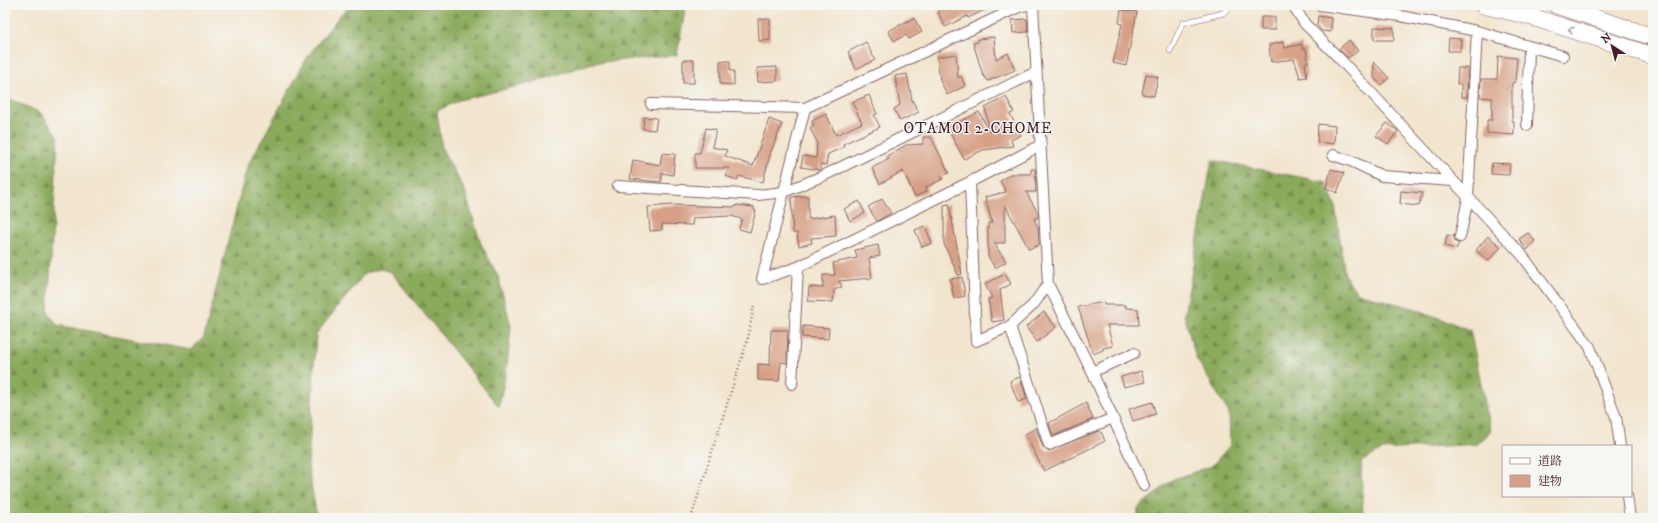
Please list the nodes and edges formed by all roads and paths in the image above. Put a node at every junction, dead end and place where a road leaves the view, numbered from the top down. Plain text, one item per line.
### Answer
1 (1028, 5) edge
2 (1033, 5) edge
3 (1231, 5) edge
4 (1293, 5) edge
5 (1320, 5) edge
6 (1482, 5) edge
7 (1556, 5) edge
8 (1477, 31) junction
9 (1653, 37) edge
10 (1530, 46) junction
11 (1170, 51) dead end
12 (1563, 56) dead end
13 (1653, 56) edge
14 (1036, 72) junction
15 (651, 104) dead end
16 (806, 108) junction
17 (1527, 125) dead end
18 (1041, 145) junction
19 (1333, 155) dead end
20 (1452, 181) junction
21 (970, 182) junction
22 (618, 186) dead end
23 (784, 192) junction
24 (1468, 198) junction
25 (1460, 237) dead end
26 (798, 267) junction
27 (1048, 284) junction
28 (754, 305) dead end
29 (1010, 326) junction
30 (1134, 353) dead end
31 (1092, 372) junction
32 (792, 384) dead end
33 (1113, 418) junction
34 (1620, 445) edge
35 (1144, 486) dead end
36 (1627, 497) edge
37 (691, 518) edge
38 (1630, 518) edge

1 - 16 street
2 - 14 street
3 - 11 lane
4 - 20 street
5 - 8 street
13 -> 6 highway
7 - 9 highway
8 - 10 street
8 - 24 street
10 - 12 street
10 - 17 street
14 - 18 street
14 - 23 street
15 - 16 street
16 - 23 street
18 - 21 street
18 - 27 street
19 - 20 street
20 - 24 street
21 - 26 street
21 - 29 street
22 - 23 street
23 - 26 street
24 - 25 street
24 - 34 street
26 - 32 street
27 - 29 street
27 - 31 street
28 - 37 path
29 - 33 street
30 - 31 street
31 - 33 street
33 - 35 street
36 - 38 street

